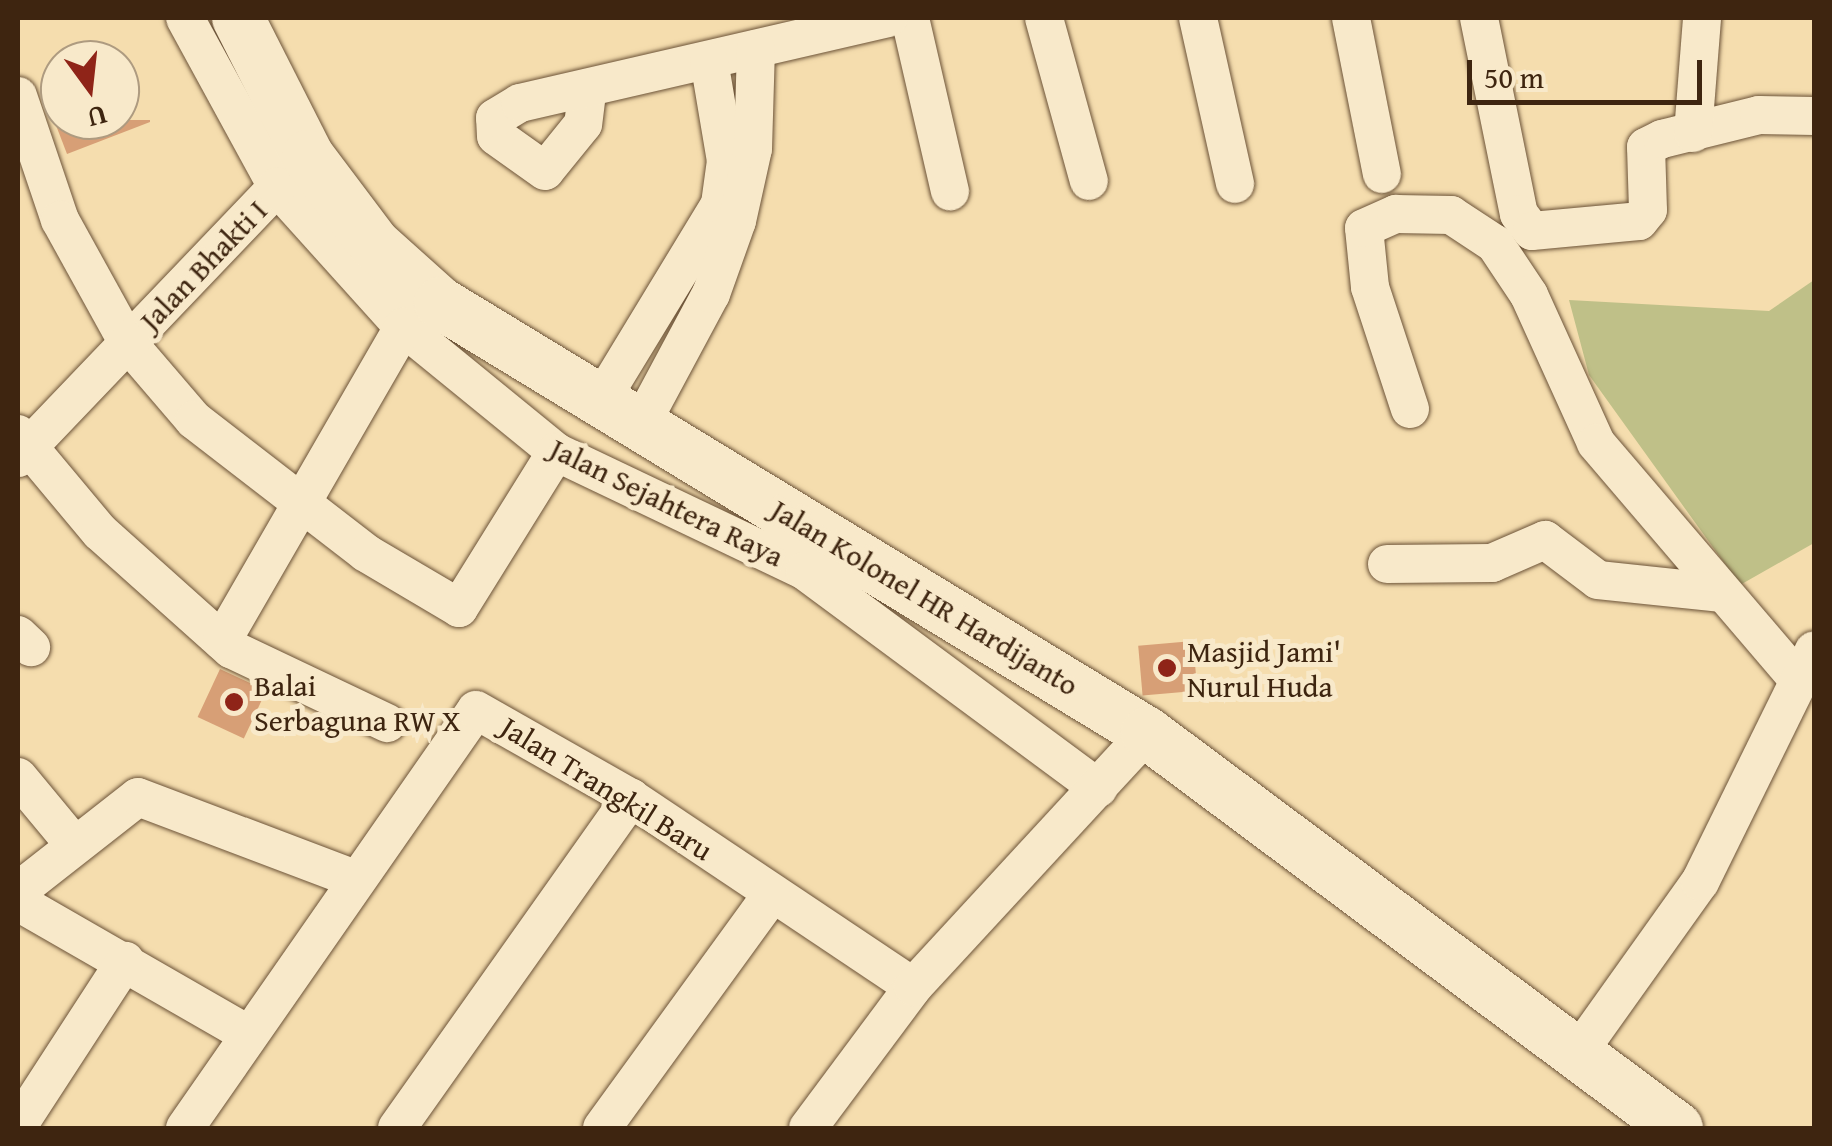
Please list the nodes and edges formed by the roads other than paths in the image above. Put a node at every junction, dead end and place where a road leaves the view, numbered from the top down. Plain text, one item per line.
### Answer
1 (185, 18) edge
2 (238, 18) edge
3 (888, 18) edge
4 (910, 18) edge
5 (1044, 18) edge
6 (1198, 18) edge
7 (1351, 18) edge
8 (1479, 18) edge
9 (1702, 18) edge
10 (756, 49) junction
11 (709, 62) junction
12 (586, 92) dead end
13 (18, 96) edge
14 (1814, 116) edge
15 (1693, 133) junction
16 (739, 151) junction
17 (1382, 174) dead end
18 (1089, 181) dead end
19 (1235, 184) dead end
20 (278, 187) junction
21 (950, 191) dead end
22 (361, 258) junction
23 (403, 328) junction
24 (128, 343) junction
25 (1410, 408) dead end
26 (619, 417) junction
27 (21, 447) edge
28 (556, 452) junction
29 (297, 503) junction
30 (1387, 564) dead end
31 (1722, 593) junction
32 (222, 641) junction
33 (1807, 666) edge
34 (1814, 722) edge
35 (387, 723) dead end
36 (1147, 734) junction
37 (1772, 742) junction
38 (18, 777) edge
39 (1098, 788) junction
40 (631, 798) junction
41 (72, 842) junction
42 (352, 878) junction
43 (18, 891) edge
44 (772, 895) junction
45 (18, 902) edge
46 (124, 961) junction
47 (913, 987) junction
48 (246, 1033) junction
49 (1580, 1050) junction
50 (18, 1126) edge
51 (185, 1128) edge
52 (398, 1128) edge
53 (602, 1128) edge
54 (808, 1128) edge
55 (1677, 1128) edge

1 - 20 street, Jalan Sejahtera Raya
2 - 22 main road, Jalan Kolonel HR Hardijanto
3 - 10 street
4 - 21 street
5 - 18 street
6 - 19 street
7 - 17 street
8 - 15 street
9 - 15 street
10 - 11 street
10 - 16 street
11 - 12 street
11 - 16 street
13 - 24 street
14 - 15 street
16 - 26 street
20 - 22 street, Jalan Sejahtera Raya
20 - 24 street, Jalan Bhakti I
22 - 23 street, Jalan Sejahtera Raya
22 - 26 main road, Jalan Kolonel HR Hardijanto
23 - 28 street, Jalan Sejahtera Raya
23 - 29 street
24 - 27 street, Jalan Bhakti I
24 - 29 street, Jalan Bhakti I
25 - 31 street
26 - 36 main road, Jalan Kolonel HR Hardijanto
27 - 32 street
28 - 29 street, Jalan Bhakti I
28 - 39 street, Jalan Sejahtera Raya
29 - 32 street
30 - 31 street
31 - 33 street
32 - 35 street
33 - 37 street
34 - 37 street
36 - 39 street
36 - 49 main road, Jalan Kolonel HR Hardijanto
37 - 49 street
38 - 41 street
39 - 47 street
40 - 42 street, Jalan Trangkil Baru
40 - 44 street, Jalan Trangkil Baru
40 - 52 street
41 - 42 street
41 - 43 street
42 - 48 street, Jalan Trangkil Baru
44 - 47 street, Jalan Trangkil Baru
44 - 53 street
45 - 46 street
46 - 48 street
46 - 50 street
47 - 54 street
48 - 51 street, Jalan Trangkil Baru
49 - 55 main road, Jalan Kolonel HR Hardijanto

